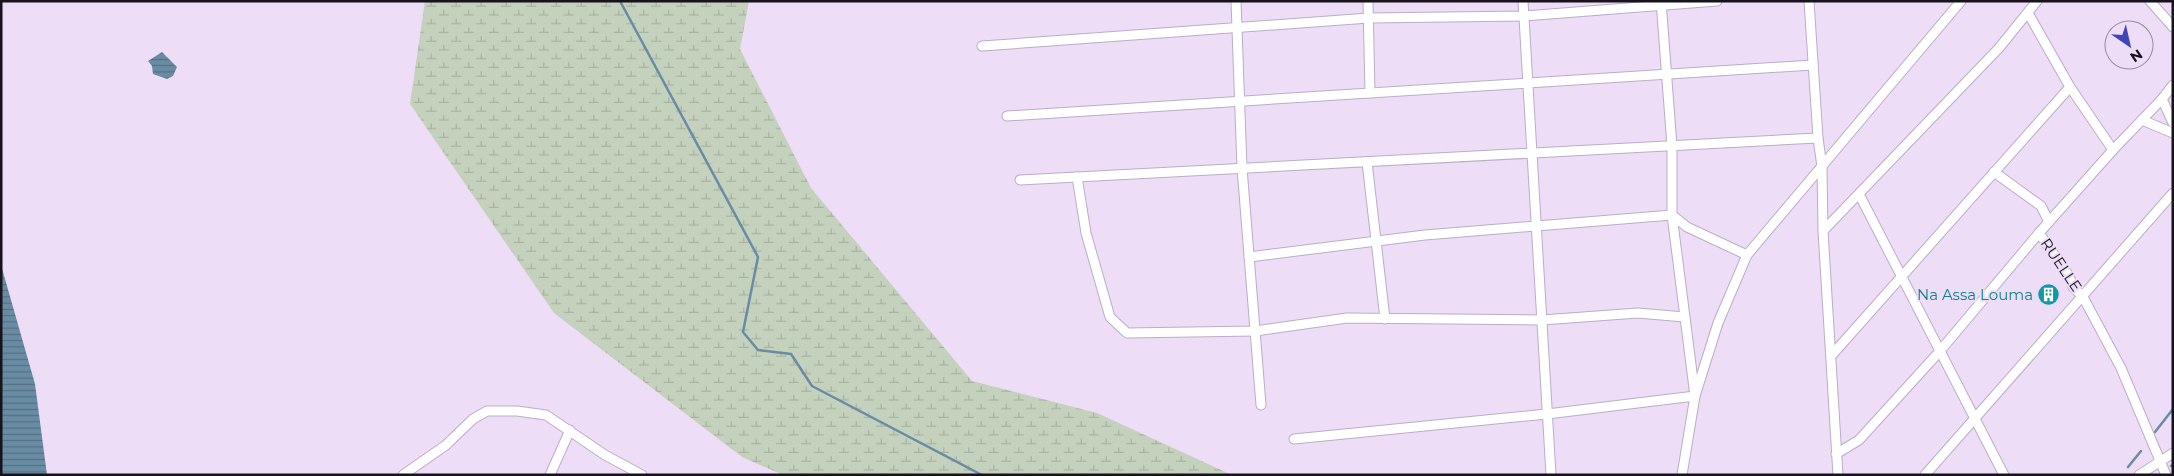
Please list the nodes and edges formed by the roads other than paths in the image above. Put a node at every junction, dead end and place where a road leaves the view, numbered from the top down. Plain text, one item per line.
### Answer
1 (1236, 1) edge
2 (1368, 1) edge
3 (1523, 1) edge
4 (1717, 1) edge
5 (1809, 1) edge
6 (1961, 1) edge
7 (2037, 1) edge
8 (2150, 1) edge
9 (1661, 4) edge
10 (2028, 13) junction
11 (1524, 16) junction
12 (1369, 18) junction
13 (2173, 27) edge
14 (1237, 28) junction
15 (982, 46) dead end
16 (1813, 65) junction
17 (1666, 75) junction
18 (1528, 83) junction
19 (2173, 85) edge
20 (2070, 86) junction
21 (1370, 93) junction
22 (2162, 100) junction
23 (1240, 102) junction
24 (1007, 116) dead end
25 (2142, 120) junction
26 (2173, 123) edge
27 (2173, 133) edge
28 (1818, 138) junction
29 (1672, 146) junction
30 (2113, 150) junction
31 (1532, 153) junction
32 (1367, 162) junction
33 (1822, 167) junction
34 (1242, 168) junction
35 (1994, 172) junction
36 (1077, 177) junction
37 (1020, 180) dead end
38 (2173, 193) edge
39 (1859, 194) junction
40 (1672, 215) junction
41 (2049, 222) junction
42 (1536, 226) junction
43 (1823, 231) junction
44 (2039, 233) junction
45 (1376, 242) junction
46 (1747, 255) junction
47 (1249, 257) junction
48 (1903, 275) junction
49 (2083, 296) junction
50 (1684, 317) junction
51 (1385, 319) junction
52 (1542, 320) junction
53 (1255, 331) junction
54 (1940, 351) junction
55 (1831, 356) junction
56 (1695, 396) junction
57 (1261, 405) dead end
58 (1547, 414) junction
59 (1974, 418) junction
60 (570, 430) junction
61 (1294, 439) dead end
62 (2173, 453) edge
63 (1836, 454) junction
64 (2160, 461) junction
65 (403, 475) edge
66 (550, 475) edge
67 (642, 475) edge
68 (1551, 475) edge
69 (1682, 475) edge
70 (1838, 475) edge
71 (1924, 475) edge
72 (2004, 475) edge
73 (2139, 475) edge
74 (2166, 475) edge

1 - 14 street
2 - 12 street
3 - 11 street
4 - 9 street
5 - 16 street
6 - 33 street
7 - 10 street
8 - 13 street
9 - 11 street
9 - 17 street
10 - 20 street
10 - 39 street
11 - 12 street
11 - 18 street
12 - 14 street
12 - 21 street
14 - 15 street
14 - 23 street
16 - 17 street
16 - 28 street
17 - 18 street
17 - 29 street
18 - 21 street
18 - 31 street
19 - 22 street
20 - 30 street
20 - 35 street
21 - 23 street
22 - 25 street
22 - 26 street
23 - 24 street
23 - 34 street
25 - 27 street
25 - 30 street
28 - 29 street
28 - 33 street
29 - 31 street
29 - 40 street
30 - 41 street
31 - 32 street
31 - 42 street
32 - 34 street
32 - 45 street
33 - 43 street
33 - 46 street
34 - 36 street
34 - 47 street
35 - 41 street
35 - 48 street
36 - 37 street
36 - 53 street
38 - 49 street
39 - 43 street
39 - 48 street
40 - 42 street
40 - 46 street
40 - 50 street
41 - 44 street
42 - 45 street
42 - 52 street
43 - 55 street
44 - 49 street, RUELLE
44 - 54 street
45 - 47 street
45 - 51 street
46 - 56 street
47 - 53 street
48 - 54 street
48 - 55 street
49 - 59 street
49 - 64 street, RUELLE
50 - 52 street
50 - 56 street
51 - 52 street
51 - 53 street
52 - 58 street
53 - 57 street
54 - 59 street
54 - 63 street
55 - 63 street
56 - 58 street
56 - 69 street
58 - 61 street
58 - 68 street
59 - 71 street
59 - 72 street
60 - 65 street
60 - 66 street
60 - 67 street
62 - 64 street
63 - 70 street
64 - 73 street
64 - 74 street, RUELLE

